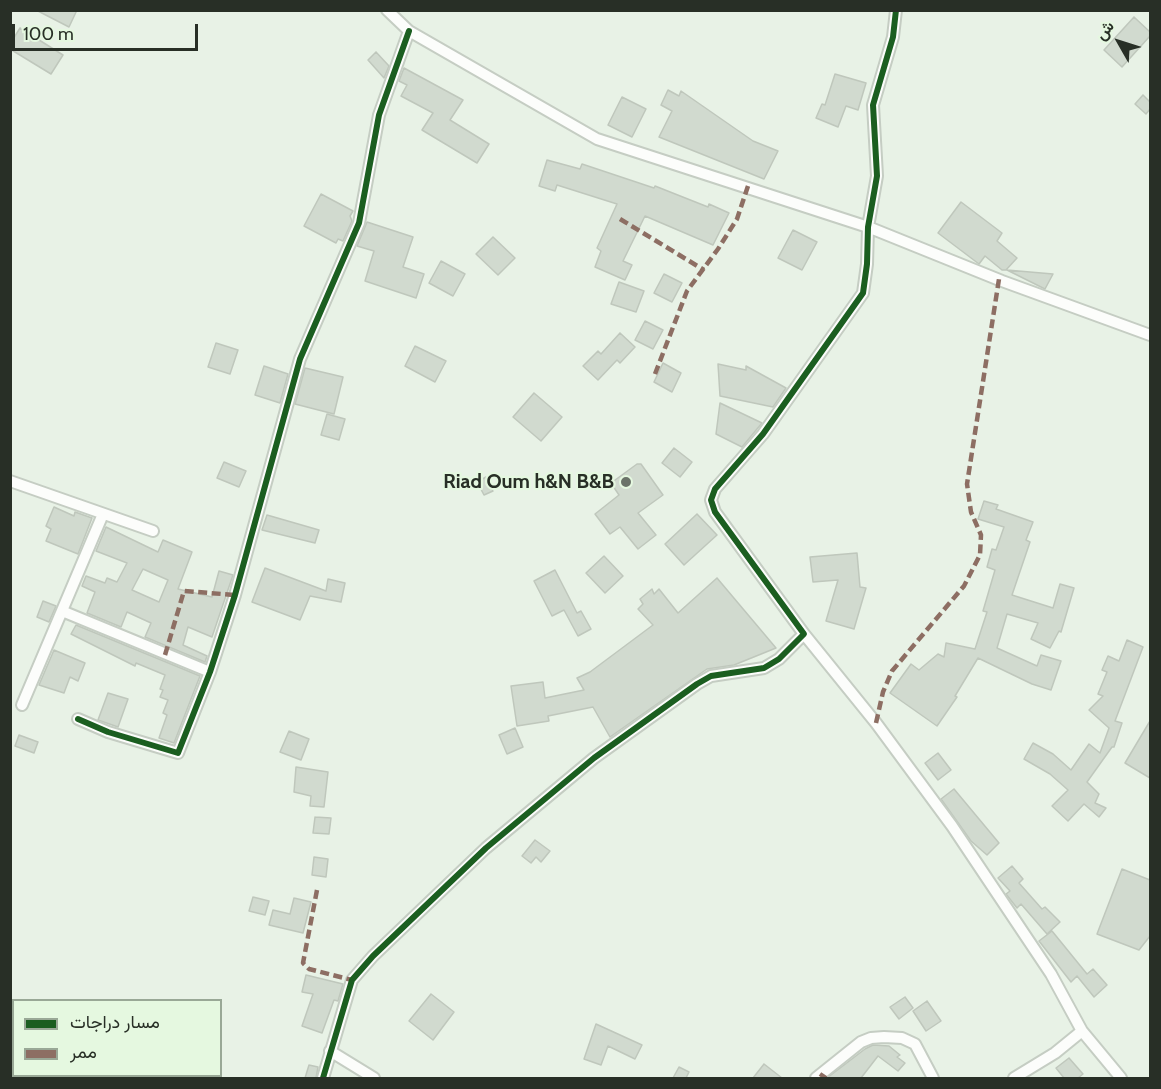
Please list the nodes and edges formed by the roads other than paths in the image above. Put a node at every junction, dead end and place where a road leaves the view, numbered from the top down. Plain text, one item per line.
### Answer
1 (387, 10) edge
2 (896, 10) edge
3 (410, 31) junction
4 (868, 227) junction
5 (1150, 335) edge
6 (10, 480) edge
7 (103, 514) junction
8 (153, 531) dead end
9 (62, 611) junction
10 (804, 634) junction
11 (210, 672) junction
12 (22, 705) dead end
13 (78, 719) dead end
14 (1082, 1031) junction
15 (330, 1051) junction
16 (323, 1078) edge
17 (374, 1078) edge
18 (816, 1078) edge
19 (933, 1078) edge
20 (1014, 1078) edge
21 (1121, 1078) edge

1 - 3 street
2 - 4 street
3 - 4 street
3 - 11 street
4 - 5 street
4 - 10 street
6 - 7 street
7 - 8 street
7 - 9 street
9 - 11 street
9 - 12 street
10 - 14 street
10 - 15 street
11 - 13 street
14 - 20 street
14 - 21 street
15 - 16 street
15 - 17 street
18 - 19 street

